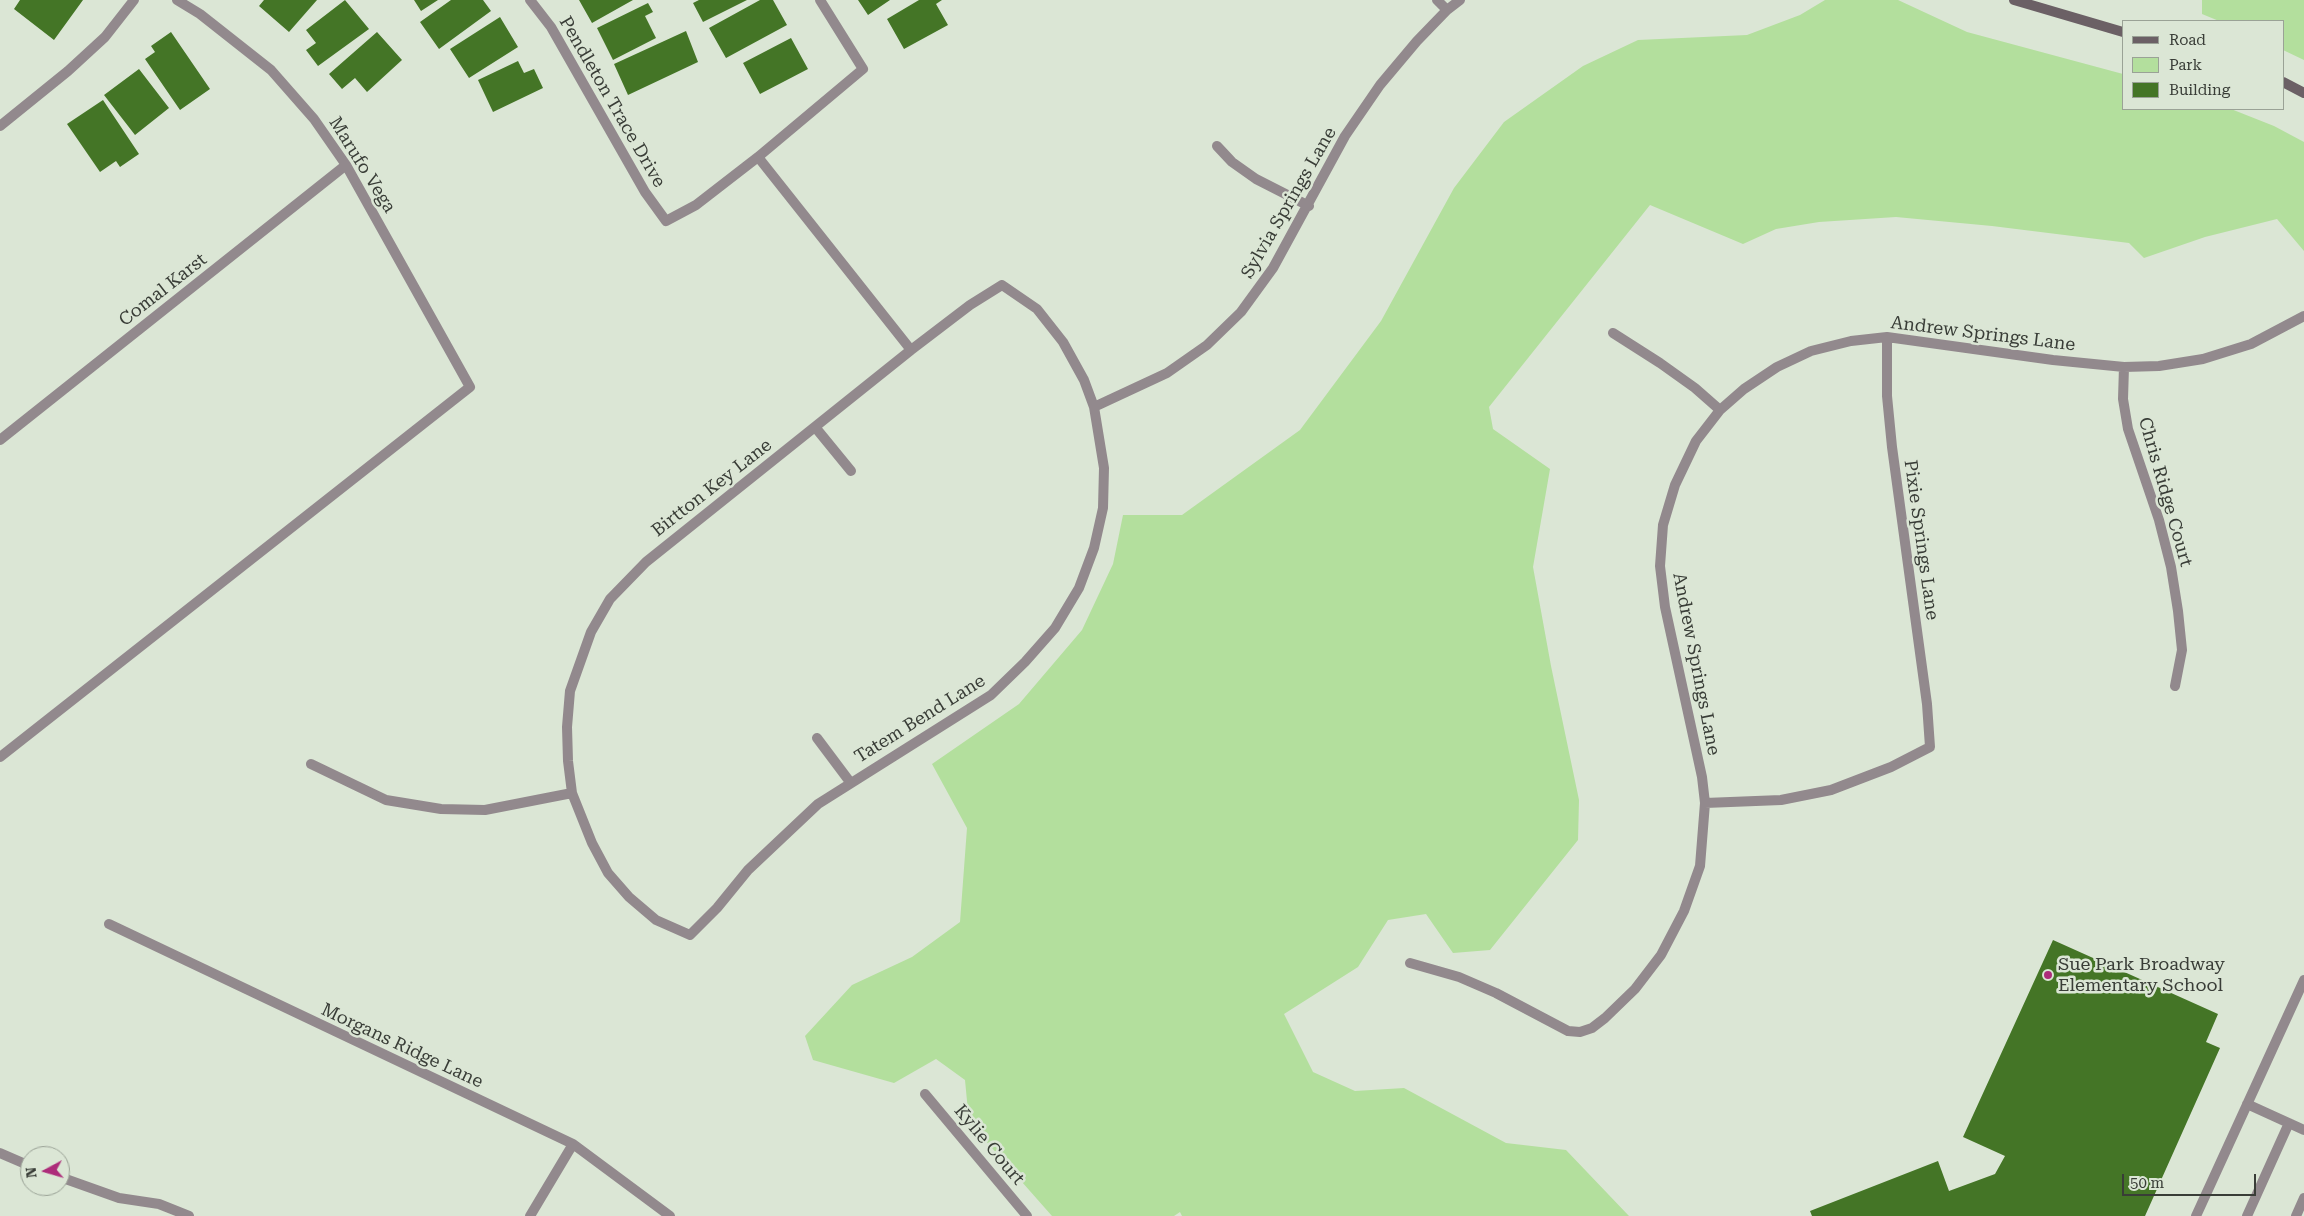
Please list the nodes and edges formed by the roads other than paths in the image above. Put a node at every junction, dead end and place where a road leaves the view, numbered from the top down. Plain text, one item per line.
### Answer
1 (134, 0) edge
2 (177, 0) edge
3 (530, 0) edge
4 (820, 0) edge
5 (1438, 0) edge
6 (1460, 0) edge
7 (2014, 0) edge
8 (1447, 10) junction
9 (2122, 32) edge
10 (2284, 83) edge
11 (2304, 93) edge
12 (2, 122) edge
13 (1217, 146) dead end
14 (758, 157) junction
15 (346, 165) junction
16 (1309, 206) junction
17 (1002, 285) joint
18 (2304, 316) edge
19 (1613, 333) dead end
20 (1887, 338) junction
21 (910, 350) junction
22 (2124, 367) junction
23 (1094, 406) junction
24 (1720, 410) junction
25 (815, 427) junction
26 (0, 440) edge
27 (851, 471) dead end
28 (2175, 686) dead end
29 (817, 738) dead end
30 (0, 757) edge
31 (311, 764) dead end
32 (850, 782) junction
33 (572, 793) junction
34 (1705, 803) junction
35 (109, 924) dead end
36 (690, 935) joint
37 (1410, 963) dead end
38 (2304, 980) edge
39 (925, 1094) dead end
40 (2247, 1104) junction
41 (2289, 1124) junction
42 (2304, 1130) edge
43 (573, 1144) junction
44 (0, 1153) edge
45 (20, 1162) edge
46 (70, 1181) edge
47 (2304, 1198) edge
48 (189, 1216) edge
49 (530, 1216) edge
50 (670, 1216) edge
51 (1027, 1216) edge
52 (2196, 1216) edge
53 (2246, 1216) edge
54 (2296, 1216) edge

1 - 12 street
2 - 15 street, Marufo Vega
3 - 14 street, Pendleton Trace Drive
4 - 14 street
5 - 8 street
6 - 8 street, Sylvia Springs Lane
7 - 9 street
8 - 16 street, Sylvia Springs Lane
10 - 11 street
13 - 16 street
14 - 21 street
15 - 26 street, Comal Karst
15 - 30 street, Marufo Vega
16 - 23 street, Sylvia Springs Lane
17 - 21 street, Birtton Key Lane
17 - 23 street, Tatem Bend Lane
18 - 22 street, Andrew Springs Lane
19 - 24 street
20 - 22 street, Andrew Springs Lane
20 - 24 street, Andrew Springs Lane
20 - 34 street, Pixie Springs Lane
21 - 25 street, Birtton Key Lane
22 - 28 street, Chris Ridge Court
23 - 32 street, Tatem Bend Lane
24 - 34 street, Andrew Springs Lane
25 - 27 street
25 - 33 street, Birtton Key Lane
29 - 32 street
31 - 33 street
32 - 36 street, Tatem Bend Lane
33 - 36 street, Birtton Key Lane
34 - 37 street, Andrew Springs Lane
35 - 43 street, Morgans Ridge Lane
38 - 40 street
39 - 51 street, Kylie Court
40 - 41 street
40 - 52 street
41 - 42 street
41 - 53 street
43 - 49 street
43 - 50 street, Morgans Ridge Lane
44 - 45 street
46 - 48 street
47 - 54 street

